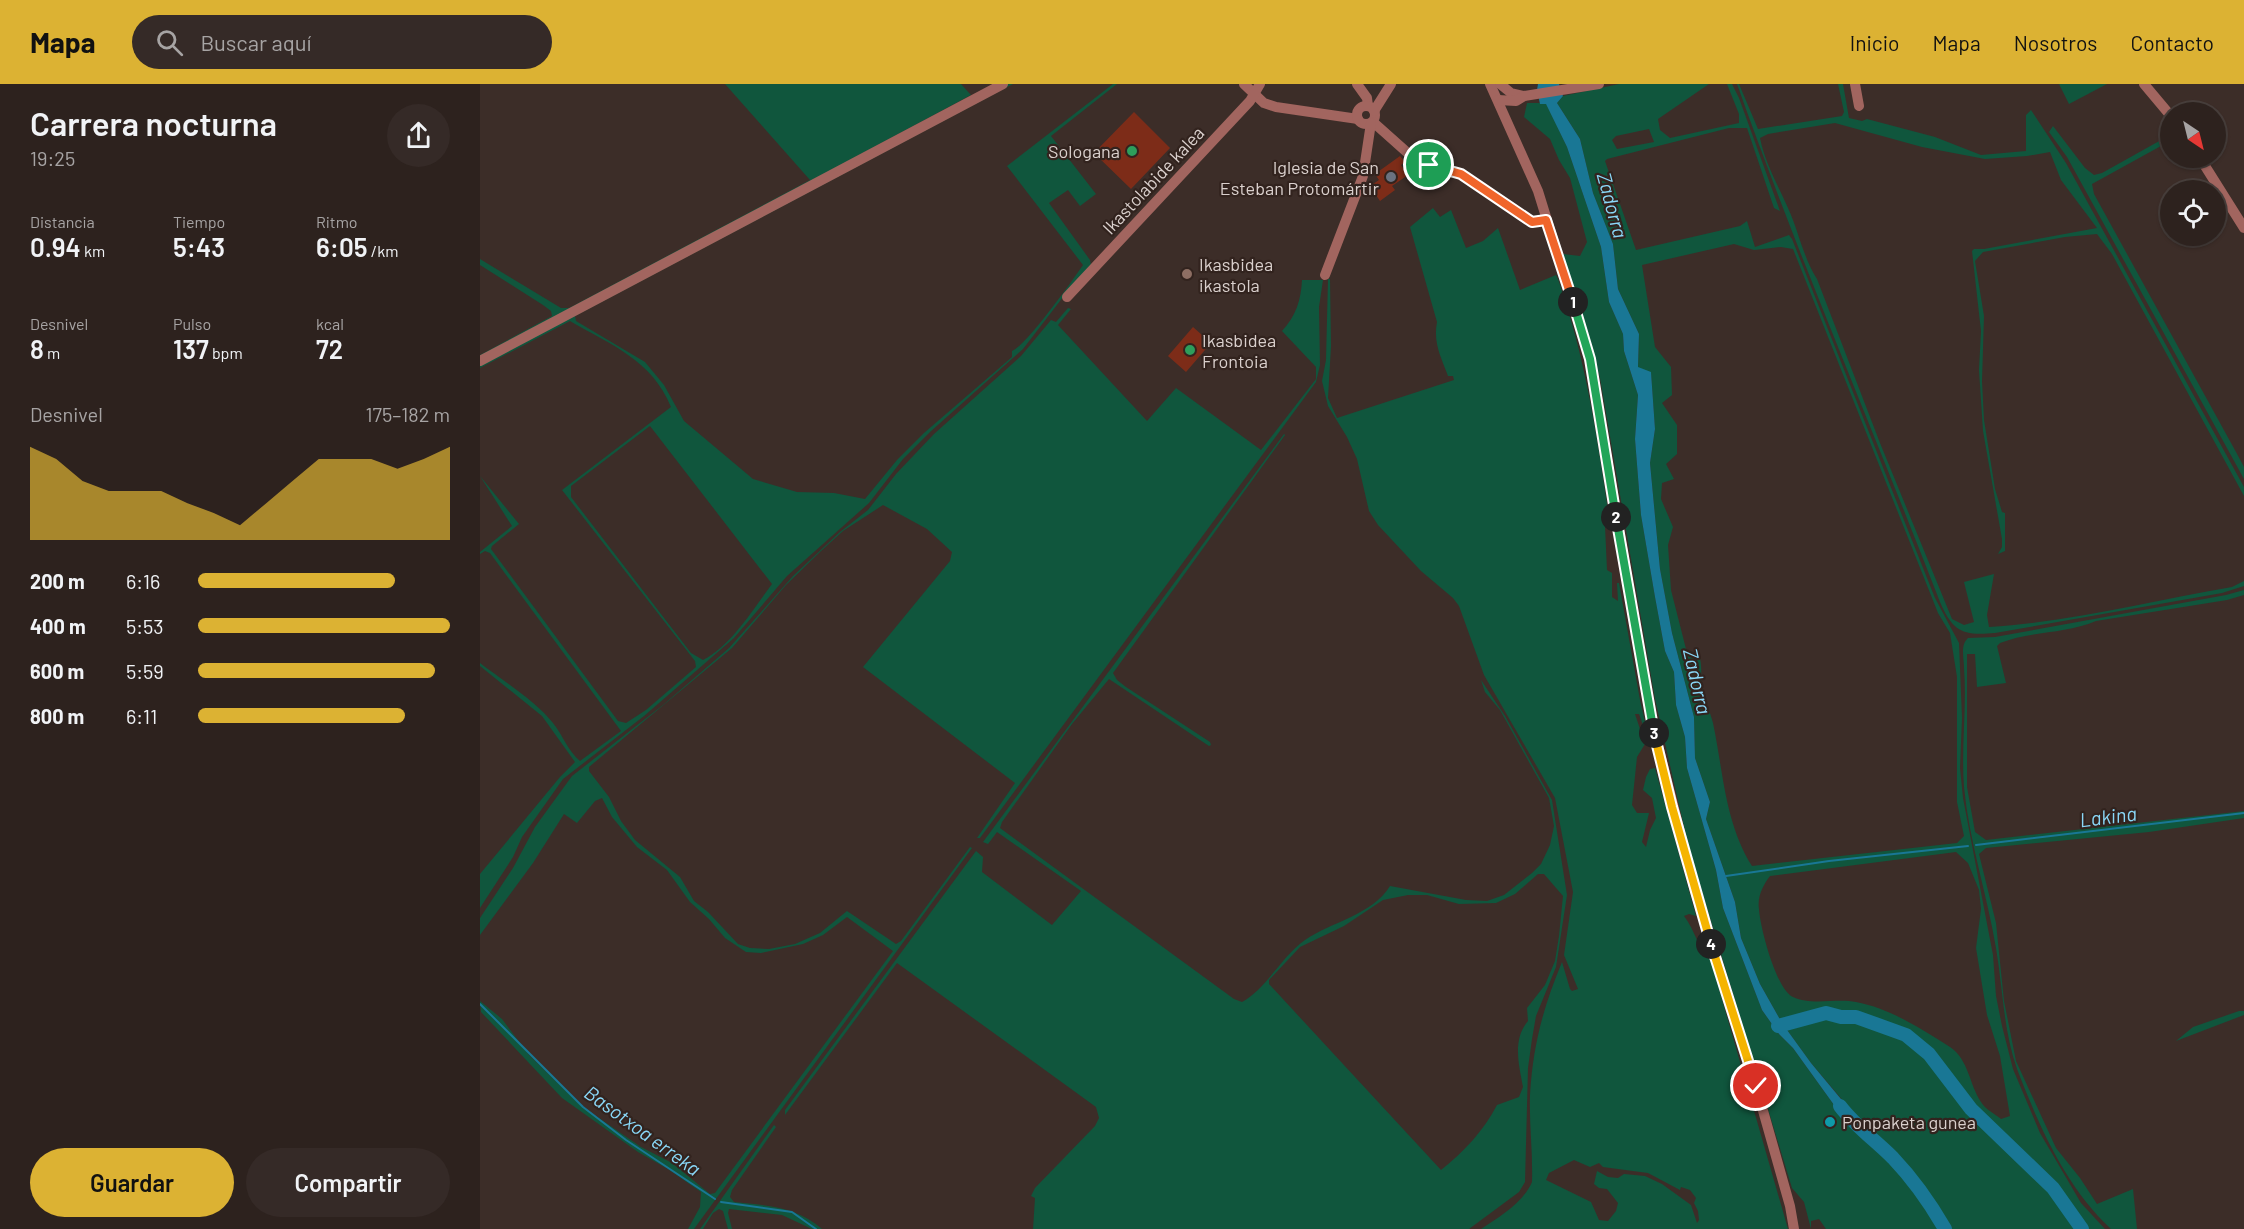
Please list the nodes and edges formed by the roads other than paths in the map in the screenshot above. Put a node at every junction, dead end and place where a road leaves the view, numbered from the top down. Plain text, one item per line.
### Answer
1 (1003, 84) edge
2 (1244, 84) edge
3 (1260, 84) edge
4 (1357, 84) edge
5 (1391, 84) edge
6 (1490, 84) edge
7 (1500, 84) edge
8 (1855, 84) edge
9 (2144, 84) edge
10 (1594, 85) edge
11 (1255, 96) junction
12 (1511, 97) junction
13 (1498, 100) junction
14 (2160, 103) edge
15 (1859, 106) dead end
16 (1372, 115) junction
17 (1358, 119) junction
18 (1507, 120) junction
19 (2206, 168) edge
20 (1546, 220) junction
21 (2244, 228) edge
22 (1325, 275) dead end
23 (1067, 297) dead end
24 (480, 361) edge
25 (1794, 1229) edge

1 - 24 street
2 - 11 street
3 - 11 street, Ikastolabide kalea
4 - 16 street
5 - 16 street
6 - 13 street
7 - 12 street
8 - 15 street
9 - 14 street
10 - 12 street
11 - 17 street
11 - 23 street, Ikastolabide kalea
12 - 13 street
12 - 18 street
13 - 18 street
16 - 17 street
16 - 17 street
16 - 20 street
16 - 22 street
18 - 20 street
19 - 21 street
20 - 25 street

